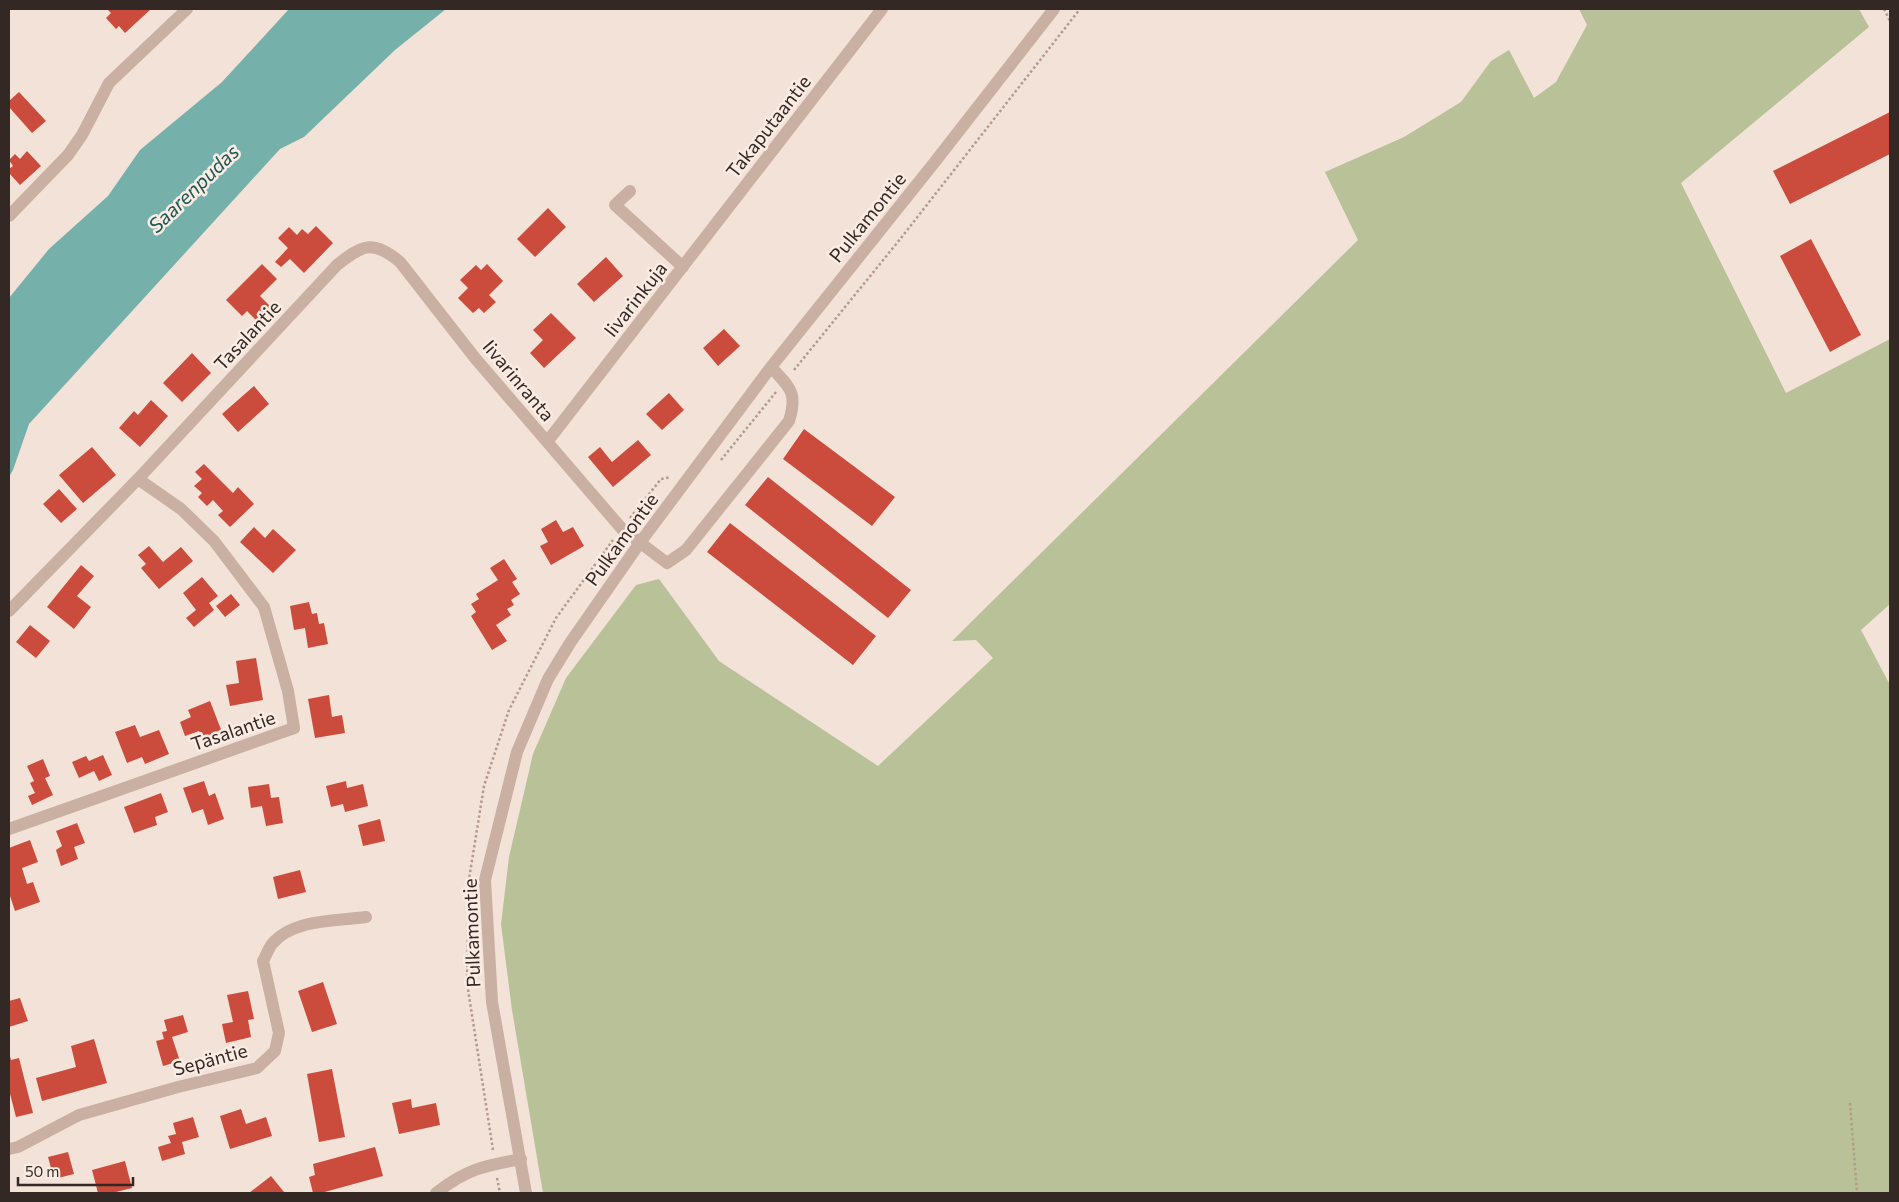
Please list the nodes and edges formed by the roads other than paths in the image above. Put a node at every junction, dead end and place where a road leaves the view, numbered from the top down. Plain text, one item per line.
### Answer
1 (187, 9) edge
2 (882, 9) edge
3 (1054, 9) edge
4 (630, 191) dead end
5 (9, 216) edge
6 (368, 246) joint
7 (683, 267) junction
8 (772, 367) junction
9 (547, 442) junction
10 (138, 479) junction
11 (639, 544) junction
12 (9, 611) edge
13 (9, 829) edge
14 (366, 917) dead end
15 (9, 1149) edge
16 (521, 1159) junction
17 (436, 1193) edge
18 (526, 1193) edge

1 - 5 street
2 - 7 street, Takaputaantie
3 - 8 street, Pulkamontie
4 - 7 street, Iivarinkuja
6 - 9 street, Iivarinranta
6 - 10 street, Tasalantie
7 - 9 street, Iivarinkuja
8 - 11 street, Pulkamontie
8 - 11 street, Iivarinranta
9 - 11 street, Iivarinranta
10 - 12 street, Tasalantie
10 - 13 street, Tasalantie
11 - 16 street, Pulkamontie
14 - 15 street, Sepäntie
16 - 17 street
16 - 18 street, Pulkamontie

